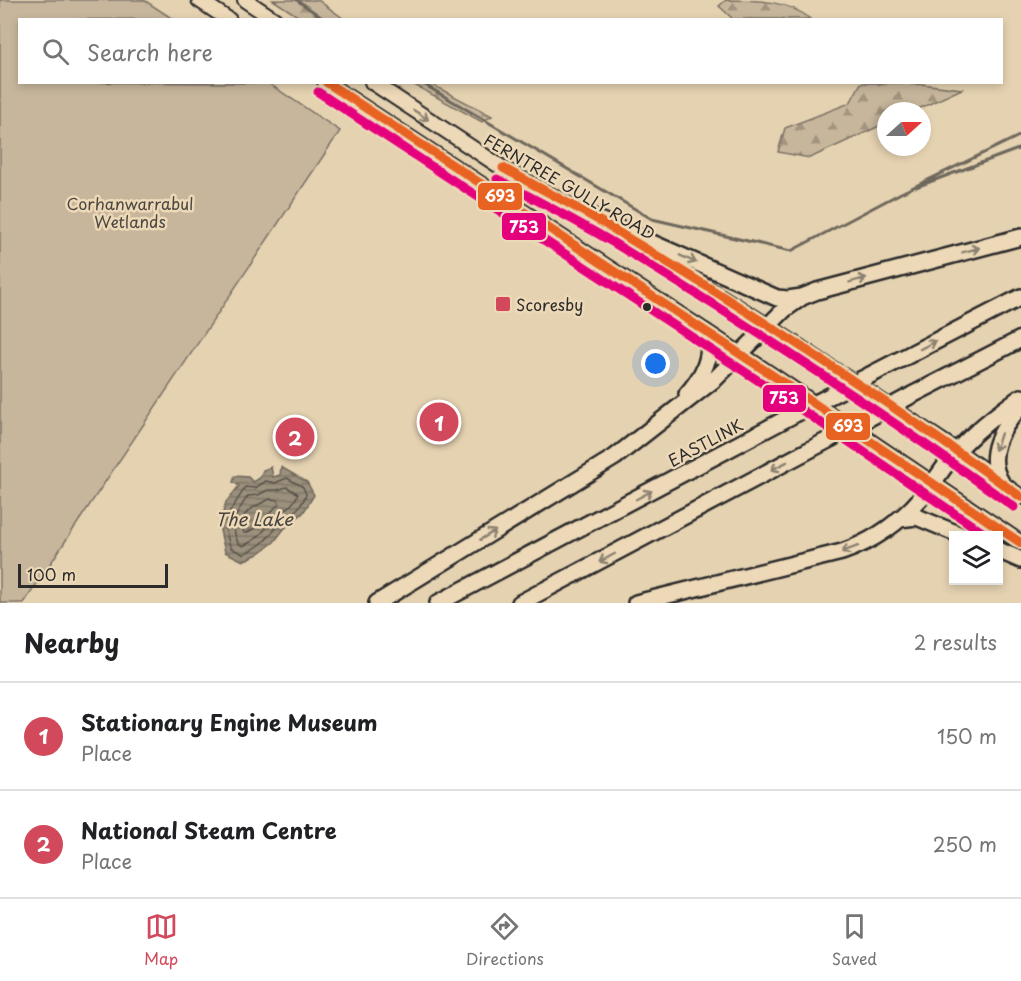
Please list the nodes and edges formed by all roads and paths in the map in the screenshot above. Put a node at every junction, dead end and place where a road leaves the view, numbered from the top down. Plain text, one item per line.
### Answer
1 (199, 0) edge
2 (245, 0) edge
3 (226, 18) edge
4 (272, 18) edge
5 (328, 84) edge
6 (375, 84) edge
7 (577, 210) junction
8 (1021, 237) edge
9 (802, 297) junction
10 (1021, 297) edge
11 (768, 326) junction
12 (705, 332) junction
13 (1021, 339) edge
14 (739, 354) junction
15 (1021, 397) edge
16 (1021, 407) edge
17 (643, 435) junction
18 (957, 451) junction
19 (933, 482) junction
20 (1001, 482) junction
21 (1021, 497) edge
22 (899, 519) junction
23 (951, 531) edge
24 (1021, 543) edge
25 (1003, 552) edge
26 (1021, 560) edge
27 (377, 603) edge
28 (438, 603) edge
29 (520, 603) edge
30 (636, 603) edge

1 - 3 main road
2 - 4 main road
5 - 12 main road
6 -> 7 main road, FERNTREE GULLY ROAD
7 -> 9 highway
7 - 11 main road, FERNTREE GULLY ROAD
9 -> 8 highway
9 - 11 highway
28 -> 10 highway, EASTLINK, bridge
11 - 14 highway
11 - 18 main road, FERNTREE GULLY ROAD
12 - 14 main road
12 - 17 highway
13 -> 29 highway, bridge
14 - 17 highway
14 - 19 main road
15 - 18 highway
16 -> 20 highway
27 -> 17 highway
18 - 19 highway
18 - 20 main road, FERNTREE GULLY ROAD
19 - 22 highway
19 - 24 main road
20 - 21 main road, FERNTREE GULLY ROAD
22 - 23 highway
22 -> 30 highway
25 - 26 highway

